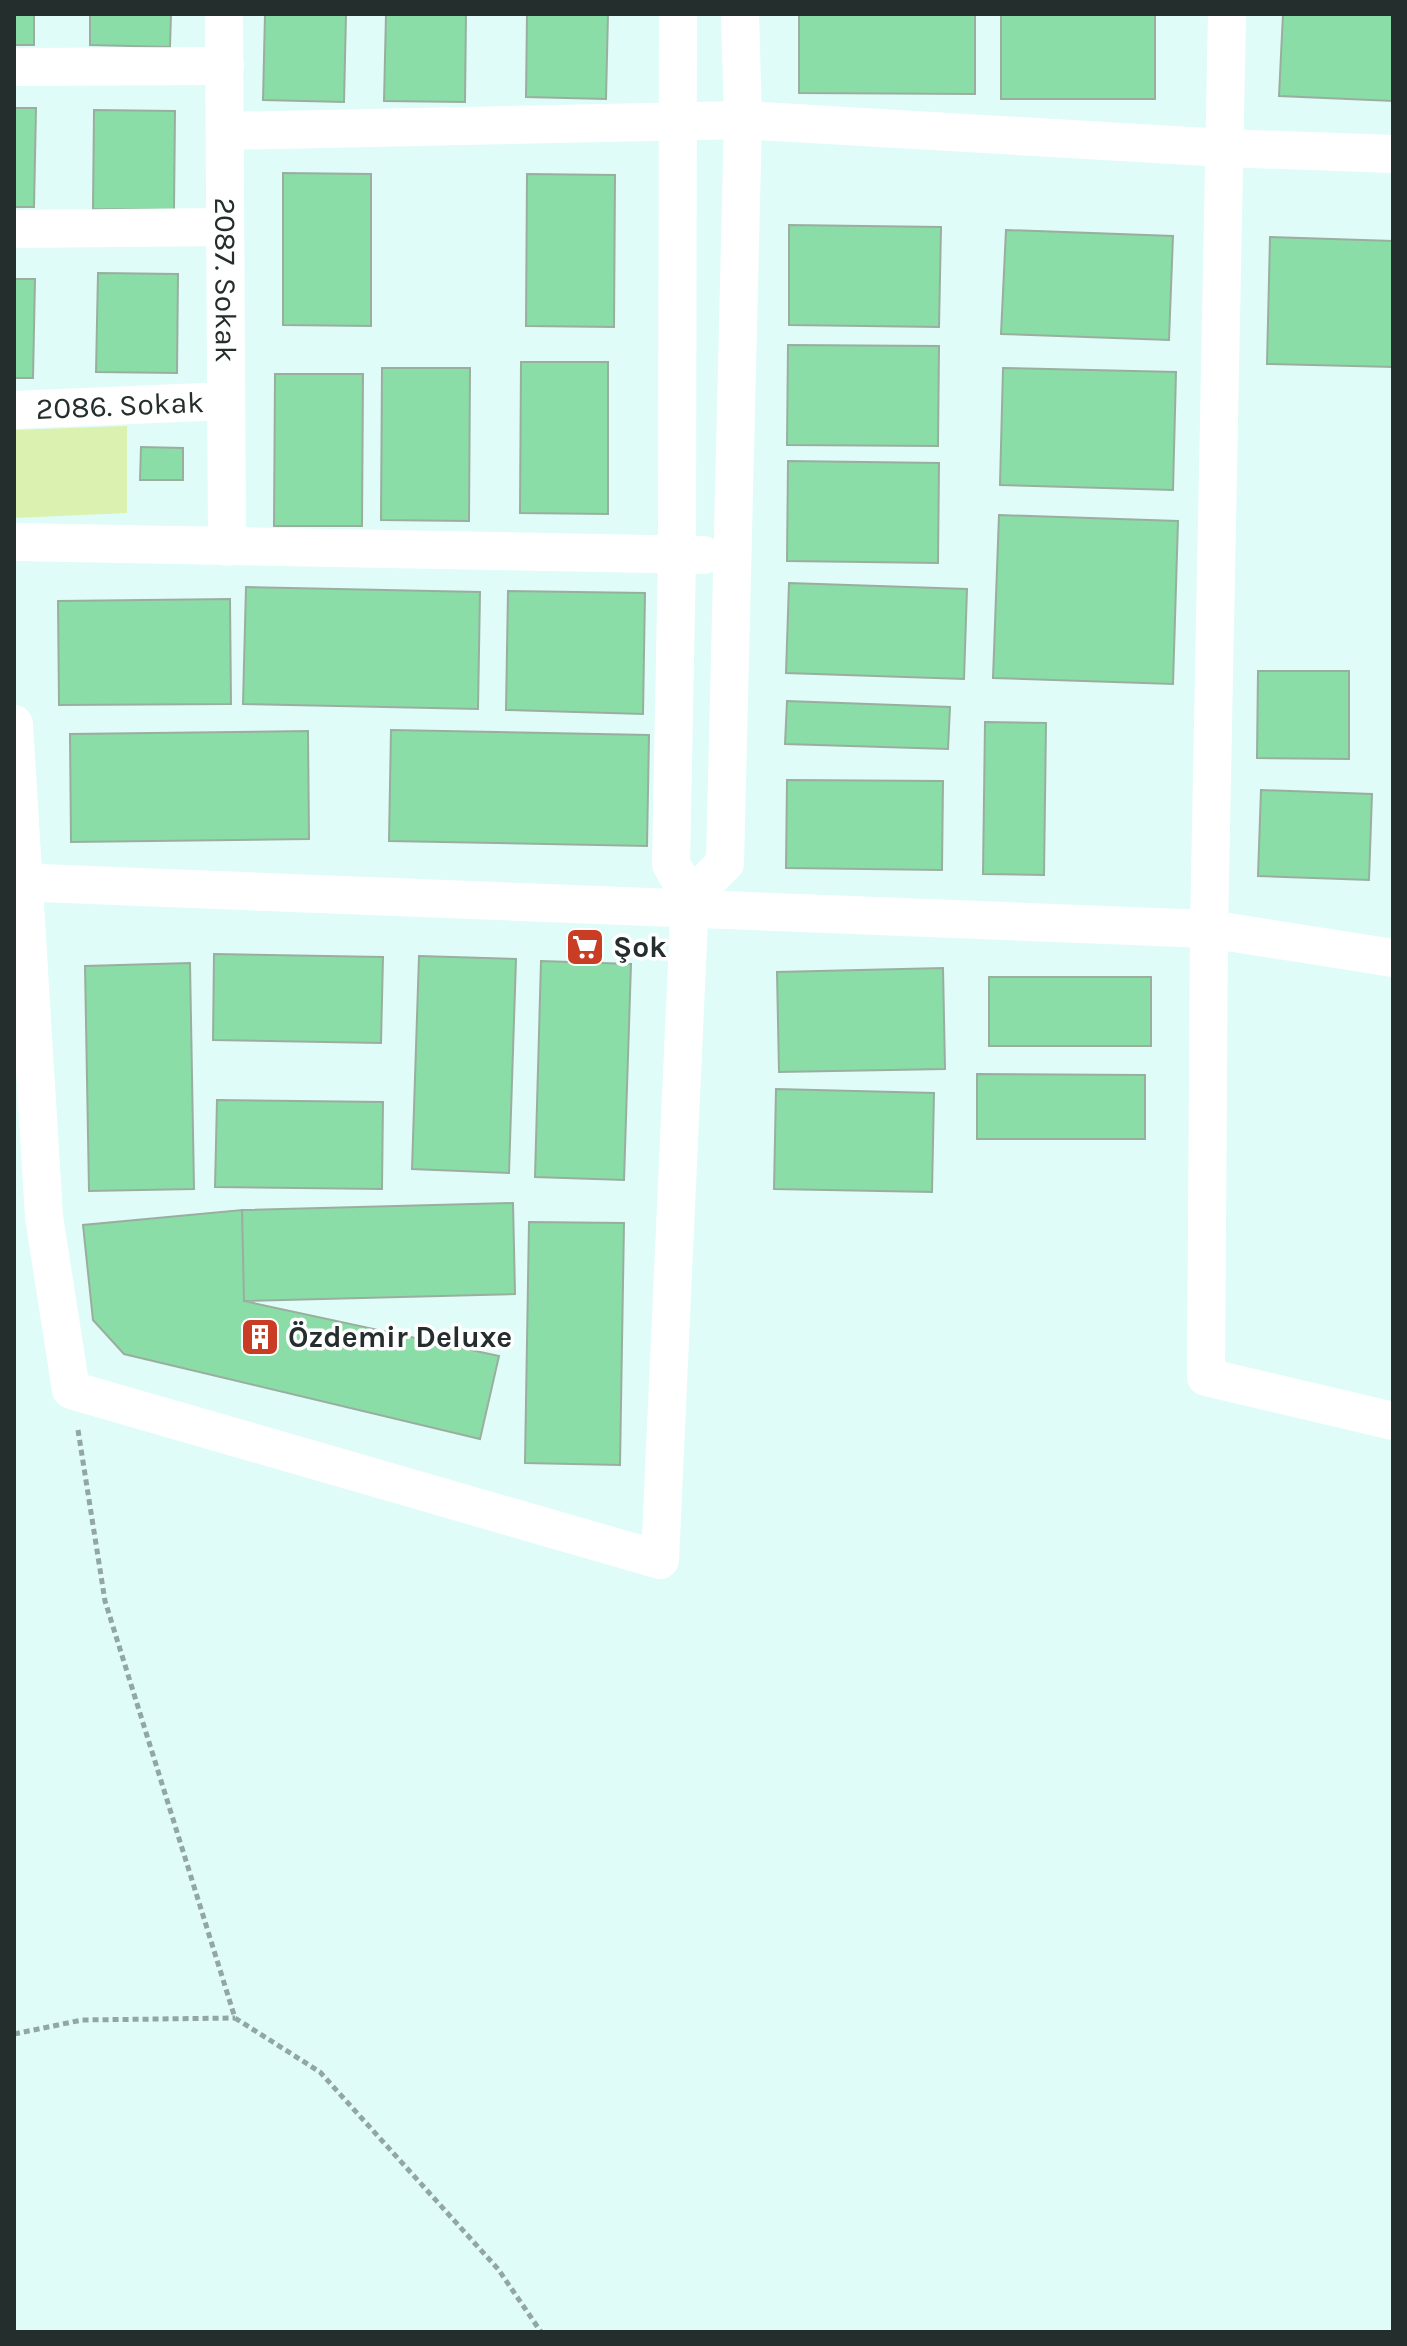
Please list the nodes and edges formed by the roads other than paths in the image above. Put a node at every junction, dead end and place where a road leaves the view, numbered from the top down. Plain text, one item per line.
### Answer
1 (224, 14) edge
2 (678, 14) edge
3 (740, 14) edge
4 (1227, 14) edge
5 (225, 66) junction
6 (14, 67) edge
7 (743, 120) junction
8 (679, 122) junction
9 (225, 131) junction
10 (1225, 148) junction
11 (1393, 154) edge
12 (225, 227) junction
13 (14, 229) edge
14 (226, 401) junction
15 (14, 410) edge
16 (14, 542) edge
17 (227, 547) junction
18 (732, 555) junction
19 (677, 556) junction
20 (14, 724) edge
21 (20, 882) edge
22 (690, 904) junction
23 (1209, 929) junction
24 (1393, 958) edge
25 (1393, 1421) edge

1 - 5 street, 2087. Sokak
2 - 8 street
3 - 7 street
4 - 10 street
5 - 6 street
5 - 9 street, 2087. Sokak
7 - 8 street
7 - 10 street
7 - 18 street
8 - 9 street
8 - 19 street
9 - 12 street, 2087. Sokak
10 - 11 street
10 - 23 street
12 - 13 street
12 - 14 street, 2087. Sokak
14 - 15 street, 2086. Sokak
14 - 17 street, 2087. Sokak
16 - 17 street
17 - 19 street
18 - 19 street
18 - 22 street
19 - 22 street
20 - 21 street
21 - 22 street
21 - 22 street
22 - 23 street
23 - 24 street
23 - 25 street

